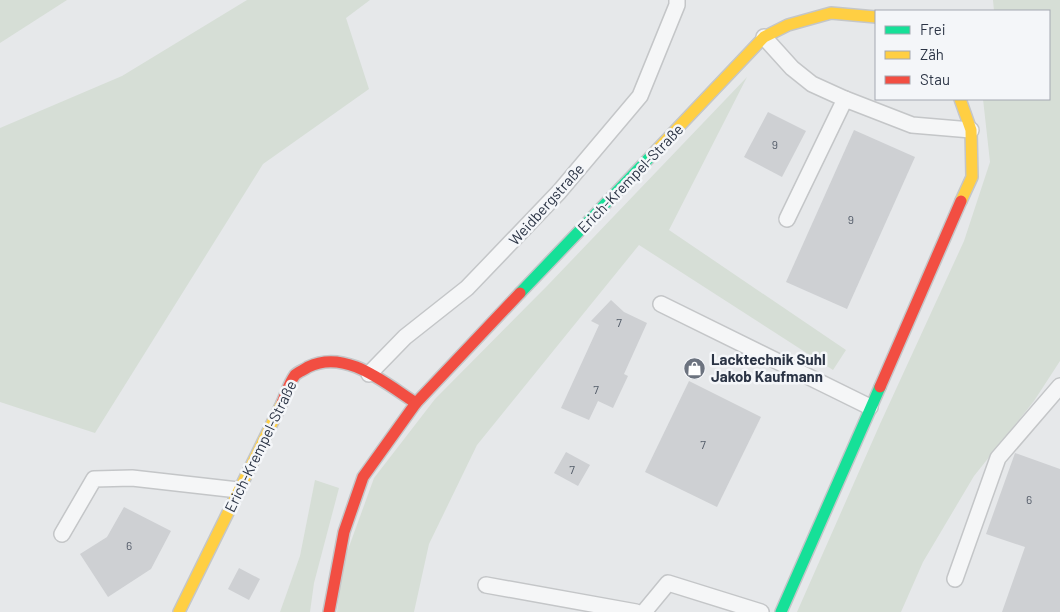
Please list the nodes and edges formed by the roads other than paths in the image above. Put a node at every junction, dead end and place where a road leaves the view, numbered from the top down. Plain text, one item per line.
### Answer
1 (677, 0) edge
2 (875, 17) edge
3 (764, 37) junction
4 (845, 99) junction
5 (960, 100) edge
6 (971, 130) junction
7 (788, 219) dead end
8 (661, 304) dead end
9 (368, 374) junction
10 (1060, 386) edge
11 (416, 403) junction
12 (870, 406) junction
13 (238, 490) junction
14 (62, 534) dead end
15 (955, 579) dead end
16 (486, 585) dead end
17 (179, 612) edge
18 (329, 612) edge
19 (636, 612) edge
20 (644, 612) edge
21 (760, 612) edge
22 (781, 612) edge

1 - 9 lane, Weidbergstraße
2 - 3 street, Erich-Krempel-Straße
3 - 4 lane
3 - 11 street, Erich-Krempel-Straße
4 - 6 lane
4 - 7 lane
5 - 6 street
6 - 12 street
8 - 12 lane
9 - 11 street, Erich-Krempel-Straße
9 - 13 street, Erich-Krempel-Straße
10 - 15 lane
11 - 18 street, Erich-Krempel-Straße
12 - 22 street
13 - 14 lane
13 - 17 street, Erich-Krempel-Straße
16 - 19 lane
20 - 21 lane

